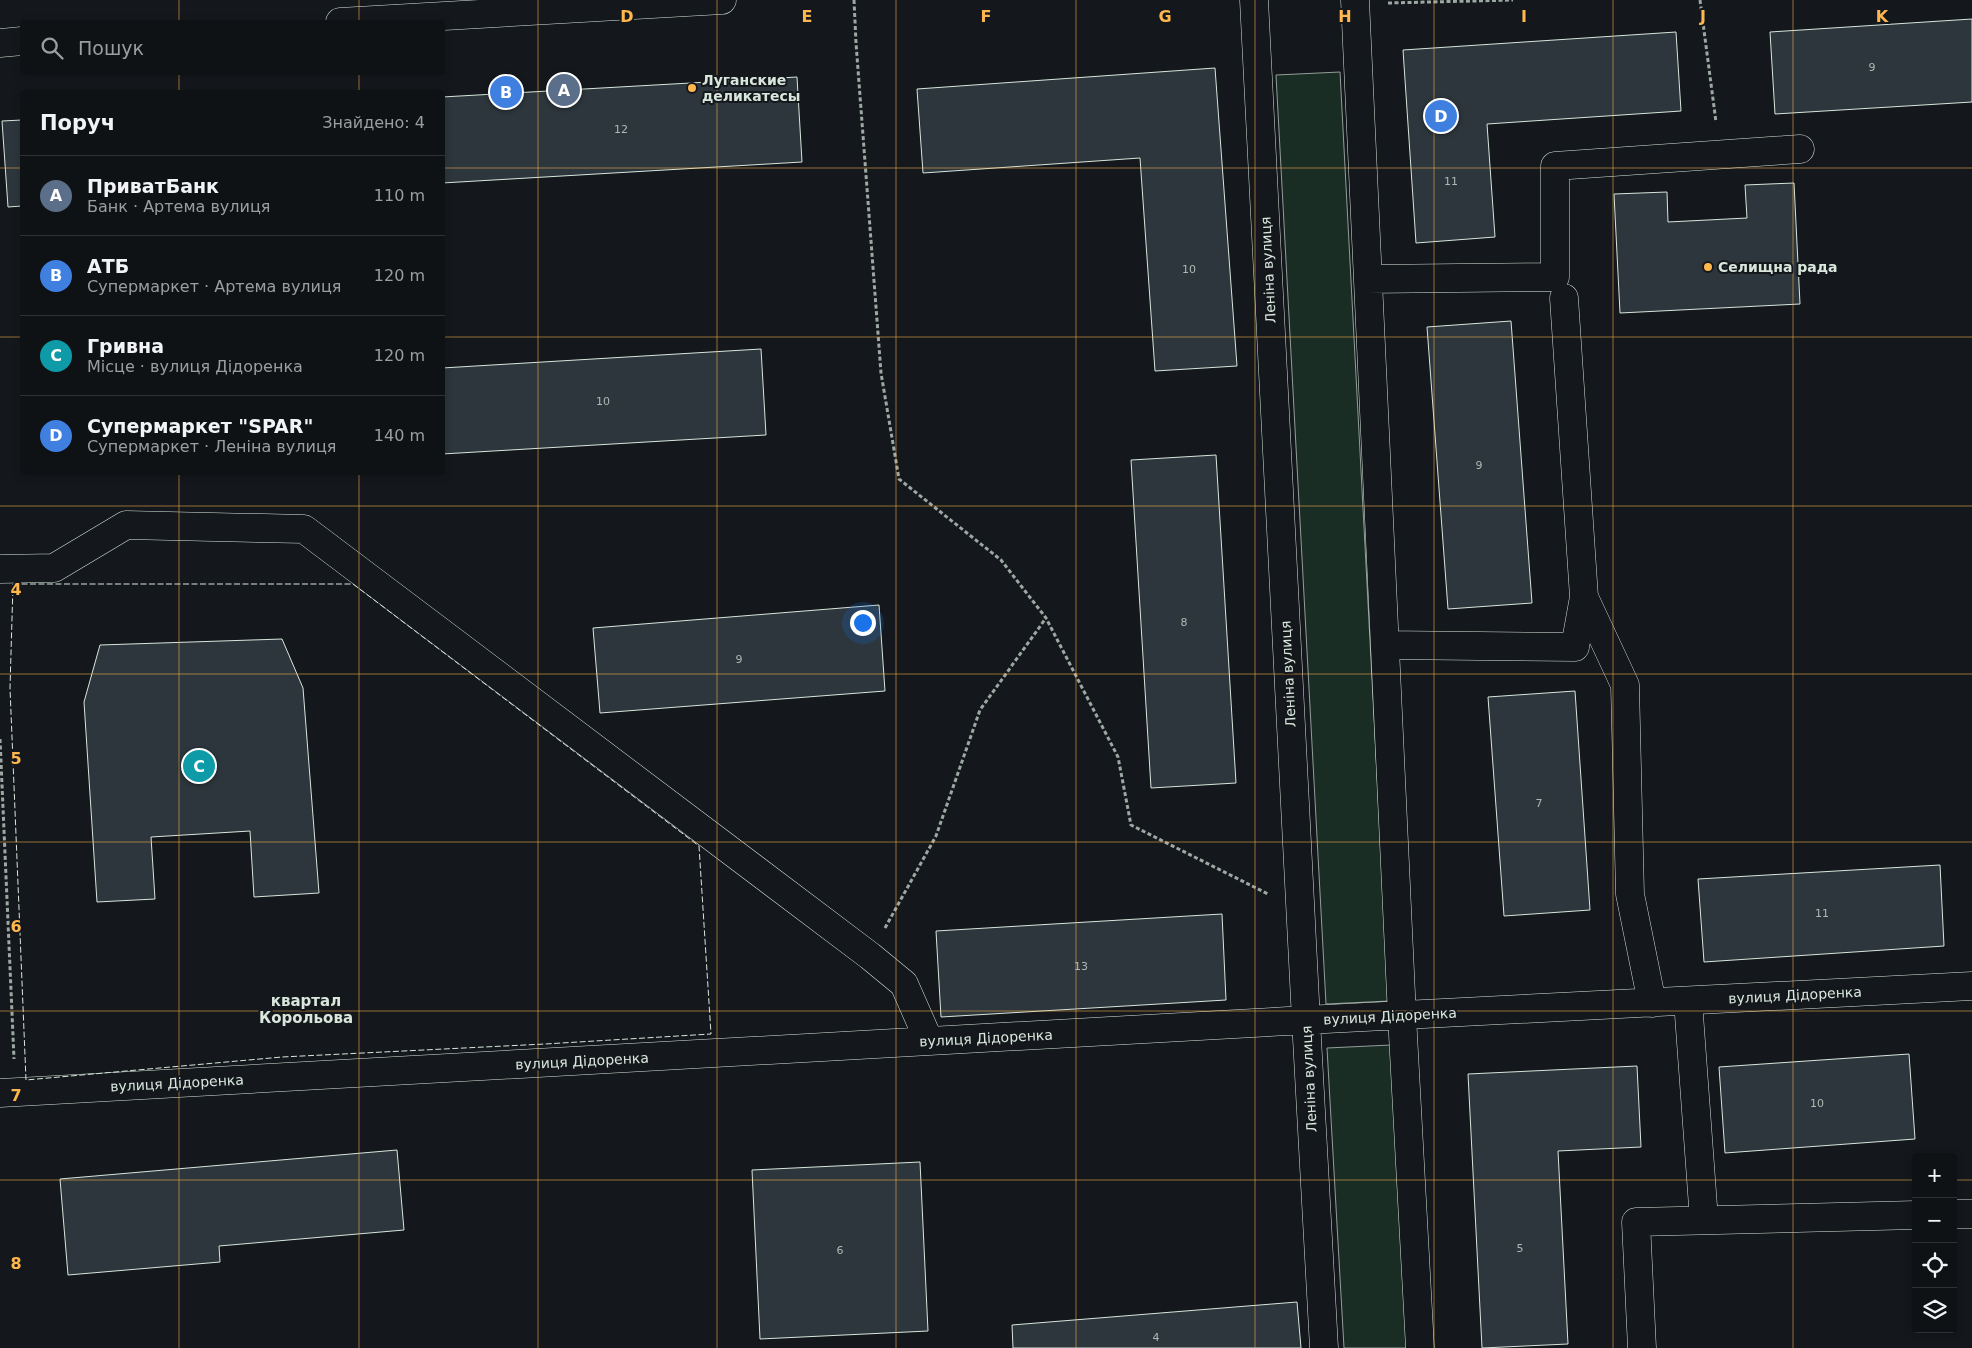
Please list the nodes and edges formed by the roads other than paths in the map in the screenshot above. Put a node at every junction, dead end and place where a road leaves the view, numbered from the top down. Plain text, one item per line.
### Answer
1 (722, 0) edge
2 (1254, 0) edge
3 (1355, 2) edge
4 (375, 20) edge
5 (20, 41) edge
6 (0, 42) edge
7 (1800, 149) dead end
8 (1368, 279) junction
9 (1564, 298) dead end
10 (0, 569) edge
11 (1584, 597) junction
12 (1385, 645) junction
13 (1972, 986) edge
14 (1688, 1001) junction
15 (1652, 1003) junction
16 (1402, 1016) junction
17 (1306, 1020) junction
18 (929, 1041) junction
19 (8, 1093) edge
20 (1957, 1214) edge
21 (1972, 1214) edge
22 (1912, 1215) edge
23 (1704, 1220) junction
24 (1324, 1348) edge
25 (1420, 1348) edge
26 (1642, 1348) edge

1 - 4 street
2 - 17 street, Леніна вулиця
3 - 8 street
5 - 6 street
7 - 8 street
8 - 12 street
9 - 11 street
10 - 18 street
11 - 12 street
11 - 15 street
12 - 16 street
13 - 14 street, вулиця Дідоренка
14 - 15 street, вулиця Дідоренка
14 - 23 street
15 - 16 street, вулиця Дідоренка
16 - 17 street, вулиця Дідоренка
16 - 25 street
17 - 18 street, вулиця Дідоренка
17 - 24 street, Леніна вулиця
18 - 19 street, вулиця Дідоренка
20 - 21 street
22 - 23 street
23 - 26 street

